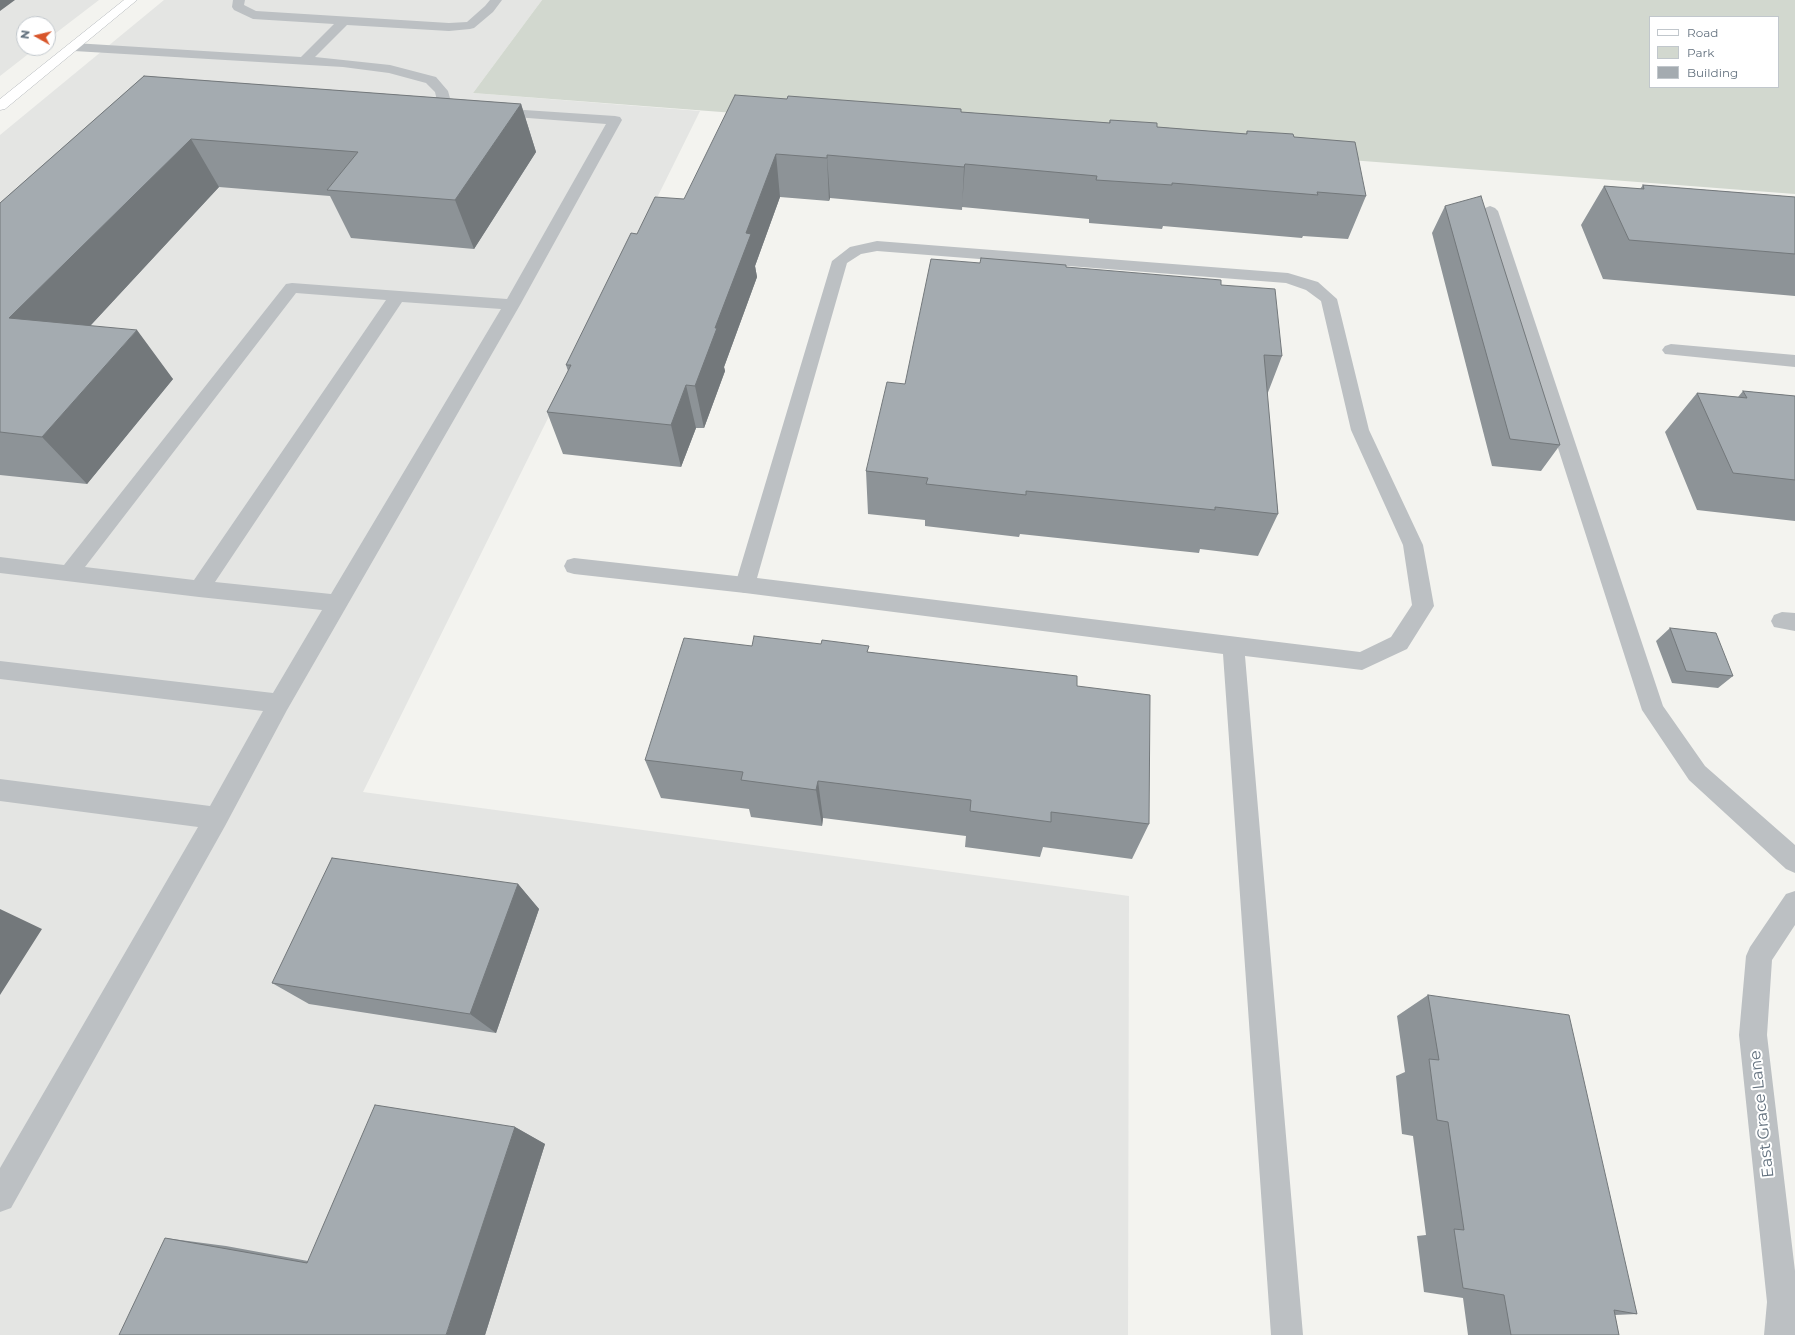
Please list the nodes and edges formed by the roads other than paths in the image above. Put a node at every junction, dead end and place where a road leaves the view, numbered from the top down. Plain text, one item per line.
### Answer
1 (131, 0) edge
2 (239, 0) edge
3 (496, 0) edge
4 (344, 21) junction
5 (74, 47) junction
6 (304, 61) junction
7 (2, 102) edge
8 (1490, 211) dead end
9 (397, 296) junction
10 (512, 305) junction
11 (1671, 350) dead end
12 (1795, 361) edge
13 (0, 565) edge
14 (574, 566) dead end
15 (69, 573) junction
16 (745, 585) junction
17 (198, 589) junction
18 (337, 603) junction
19 (1233, 646) junction
20 (0, 670) edge
21 (279, 703) junction
22 (0, 790) edge
23 (216, 818) junction
24 (1795, 861) edge
25 (1795, 904) edge
26 (0, 1197) edge
27 (1287, 1335) edge
28 (1780, 1335) edge

1 - 5 street
2 - 4 street
3 - 4 street
4 - 6 street
5 - 6 street
5 - 7 street
6 - 10 street
8 - 24 street
9 - 10 street
9 - 15 street
9 - 17 street
10 - 18 street
11 - 12 street
13 - 15 street
14 - 16 street
15 - 17 street
16 - 19 street
16 - 19 street
17 - 18 street
18 - 21 street
19 - 27 street
20 - 21 street
21 - 23 street
22 - 23 street
23 - 26 street
25 - 28 street, East Grace Lane

